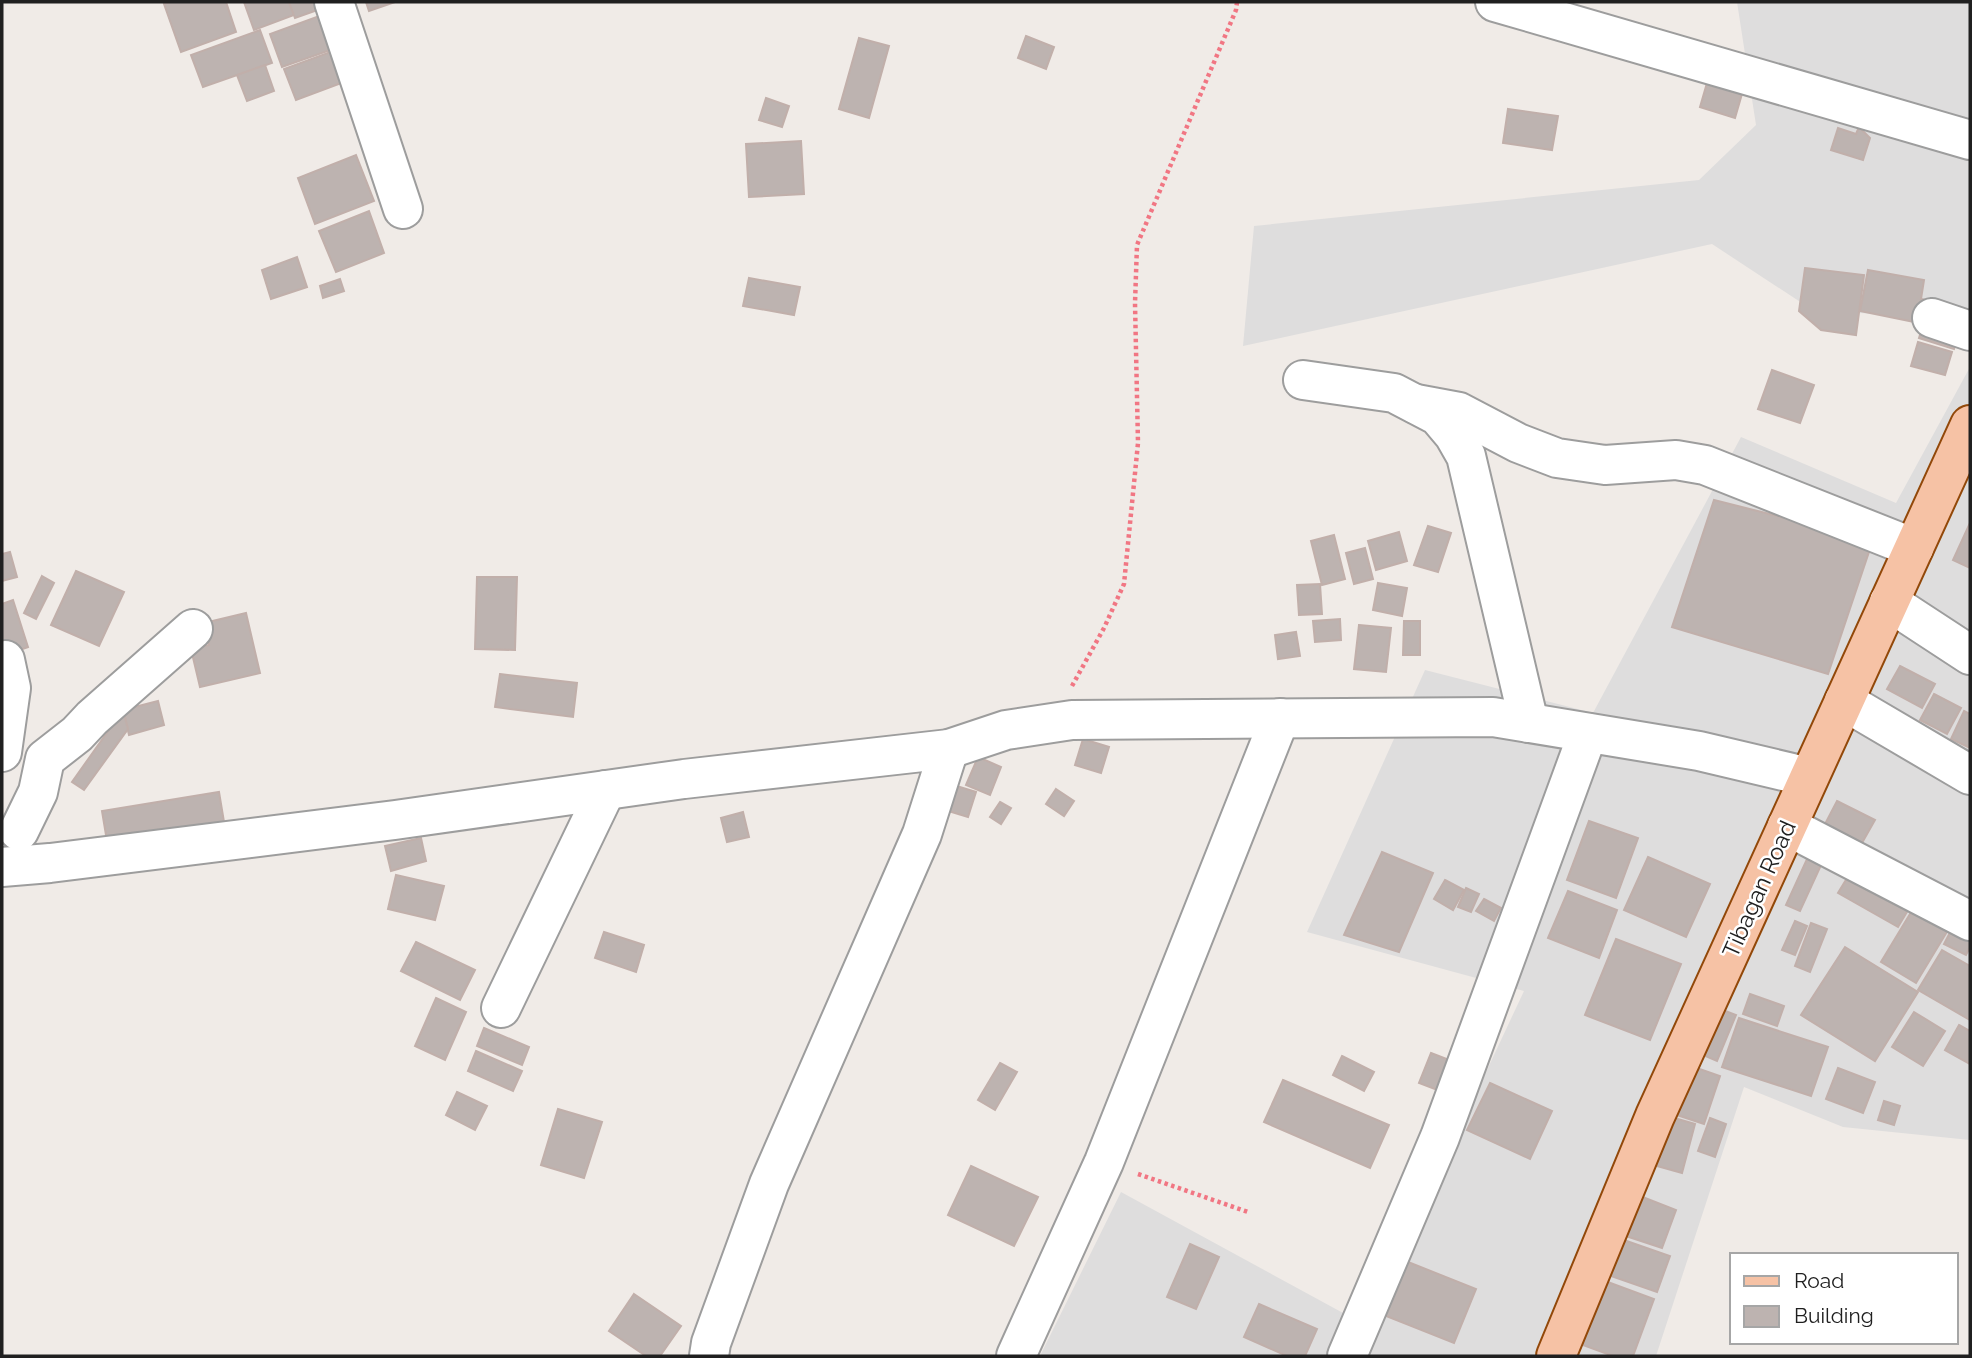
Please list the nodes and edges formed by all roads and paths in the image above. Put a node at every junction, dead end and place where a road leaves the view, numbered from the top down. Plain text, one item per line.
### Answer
1 (334, 2) edge
2 (1237, 2) edge
3 (1495, 2) edge
4 (1970, 140) edge
5 (403, 209) dead end
6 (1932, 318) dead end
7 (1970, 331) edge
8 (1303, 380) dead end
9 (1416, 404) junction
10 (1970, 425) edge
11 (1914, 548) junction
12 (1889, 602) junction
13 (193, 629) dead end
14 (1970, 655) edge
15 (5, 660) dead end
16 (1844, 701) junction
17 (1280, 718) junction
18 (1057, 722) junction
19 (1529, 723) junction
20 (1588, 733) junction
21 (949, 749) junction
22 (2, 752) edge
23 (1970, 775) edge
24 (1809, 777) junction
25 (606, 790) junction
26 (10, 820) edge
27 (1787, 826) junction
28 (50, 863) junction
29 (2, 867) edge
30 (1970, 921) edge
31 (501, 1008) dead end
32 (1104, 1162) junction
33 (1248, 1212) dead end
34 (709, 1356) edge
35 (1016, 1356) edge
36 (1347, 1356) edge
37 (1556, 1356) edge

1 - 5 street
2 - 18 path
3 - 4 street
6 - 7 street
8 - 9 street
9 - 11 street
9 - 19 street
10 - 11 main road, Tibagan Road
11 - 12 main road, Tibagan Road
12 - 14 street
12 - 16 main road, Tibagan Road
13 - 26 street
15 - 22 street
16 - 23 street
16 - 24 main road, Tibagan Road
17 - 18 street
17 - 19 street
17 - 32 street
18 - 21 street
19 - 20 street
20 - 24 street
20 - 36 street
21 - 25 street
21 - 34 street
24 - 27 main road, Tibagan Road
25 - 28 street
25 - 31 street
26 - 28 street
27 - 30 street
27 - 37 main road, Tibagan Road
28 - 29 street
32 - 33 path
32 - 35 street

